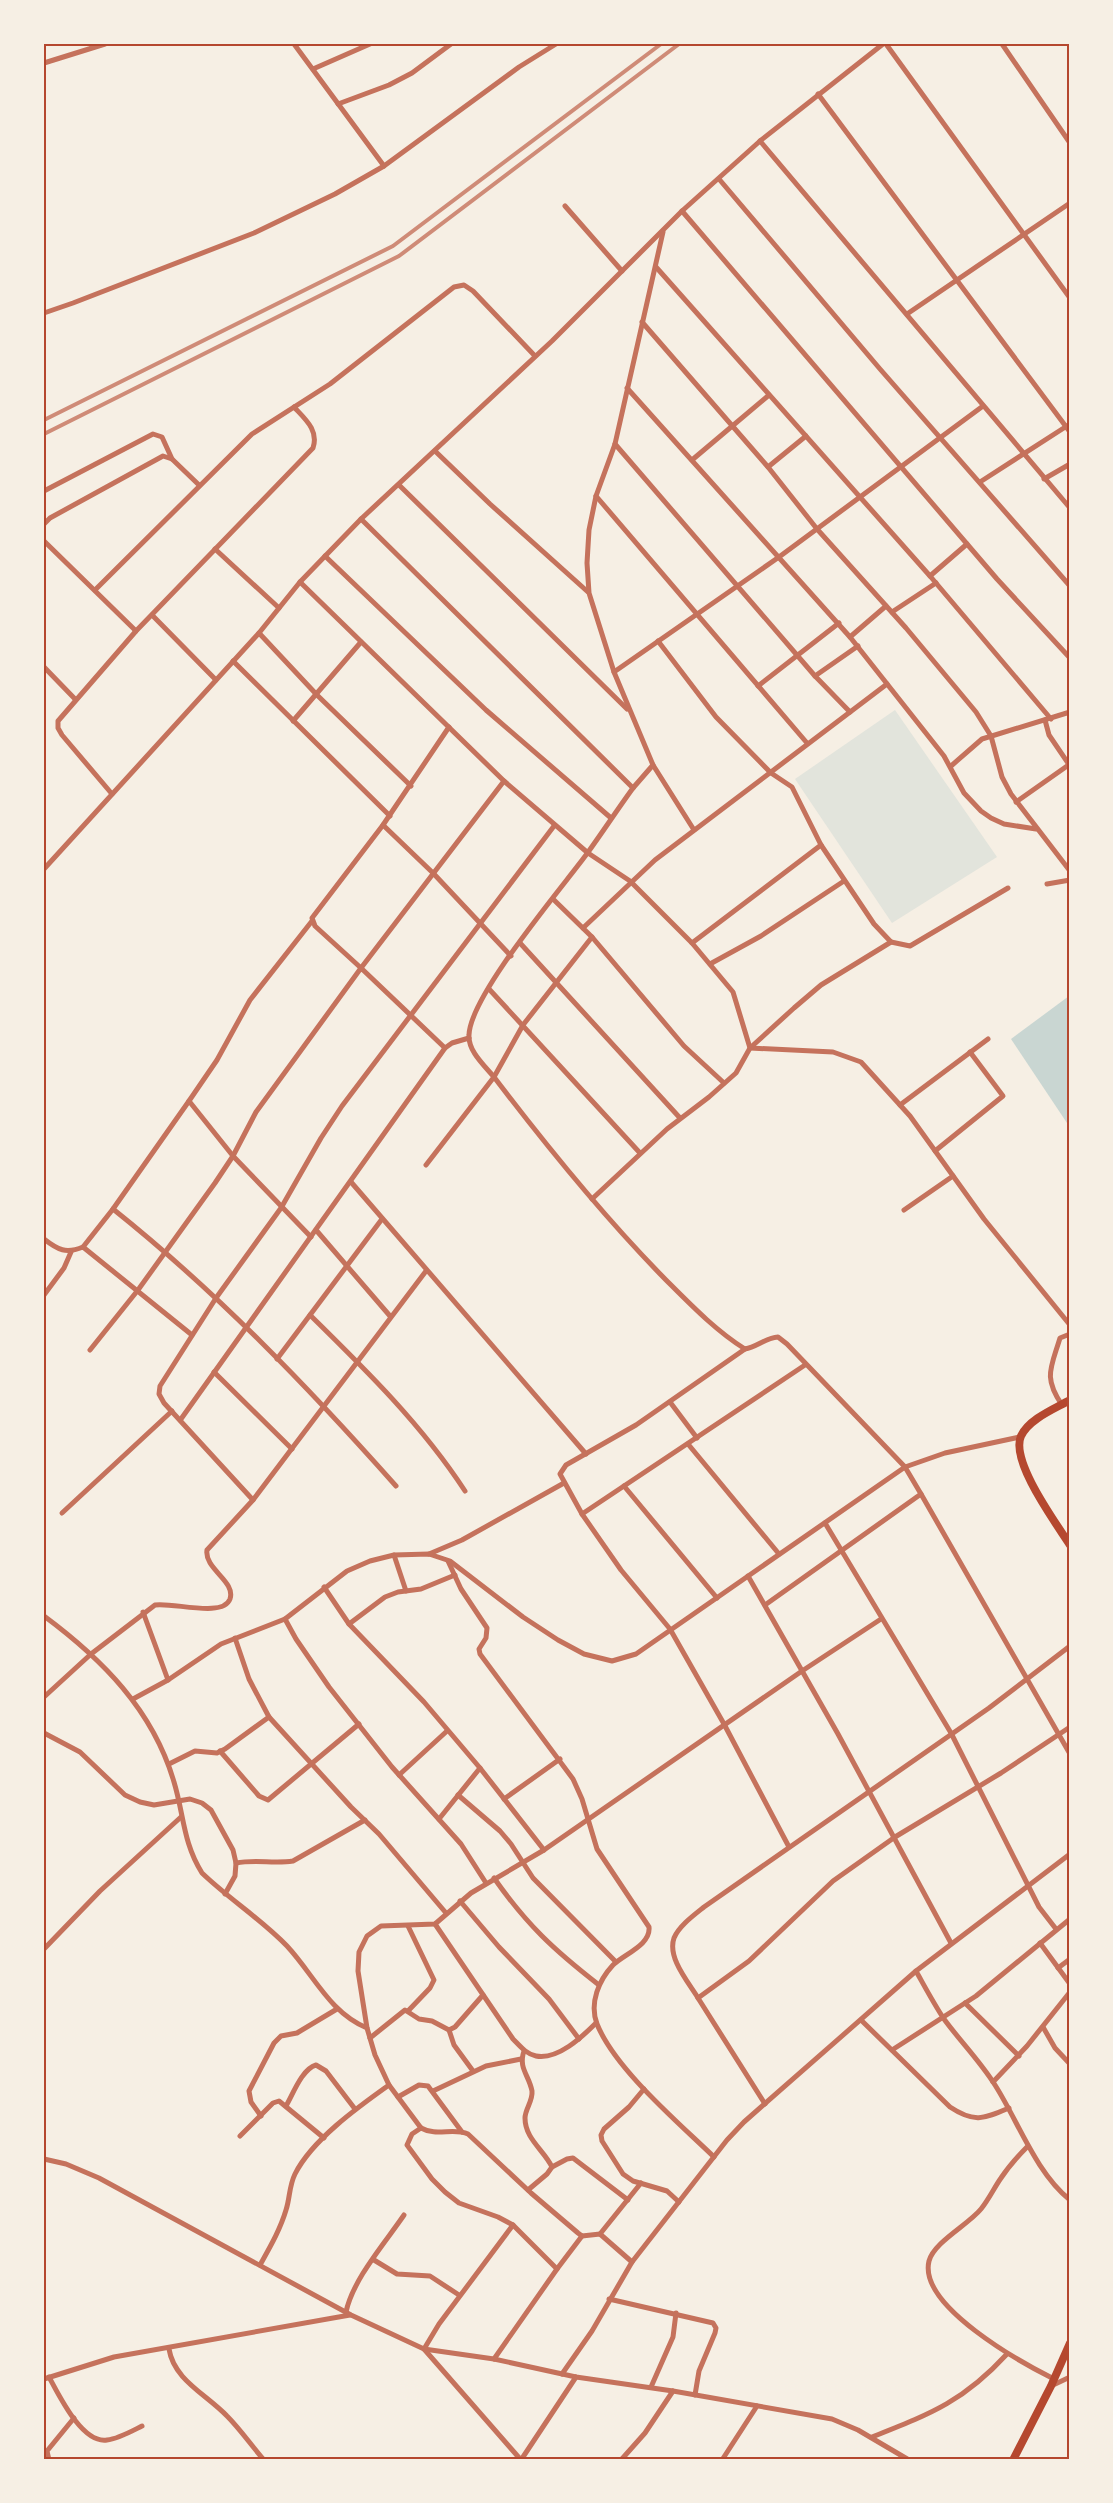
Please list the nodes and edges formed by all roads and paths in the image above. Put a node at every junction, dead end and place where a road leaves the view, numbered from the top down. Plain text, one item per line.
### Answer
1 (105, 44) edge
2 (294, 44) edge
3 (370, 44) edge
4 (452, 44) edge
5 (556, 44) edge
6 (885, 44) edge
7 (1002, 44) edge
8 (44, 63) edge
9 (313, 69) junction
10 (818, 94) junction
11 (338, 104) junction
12 (760, 141) junction
13 (1070, 143) edge
14 (384, 166) junction
15 (719, 179) junction
16 (1070, 203) edge
17 (565, 206) dead end
18 (682, 211) junction
19 (663, 231) junction
20 (1024, 235) junction
21 (657, 267) junction
22 (622, 271) junction
23 (958, 281) junction
24 (1070, 298) edge
25 (44, 313) edge
26 (907, 314) junction
27 (642, 322) junction
28 (535, 356) junction
29 (627, 388) junction
30 (769, 395) junction
31 (983, 406) junction
32 (294, 407) junction
33 (732, 426) junction
34 (1068, 427) edge
35 (806, 436) junction
36 (941, 437) junction
37 (615, 444) junction
38 (435, 451) junction
39 (1024, 455) junction
40 (172, 459) junction
41 (692, 460) junction
42 (1070, 464) edge
43 (768, 467) junction
44 (903, 468) junction
45 (1044, 478) junction
46 (980, 482) junction
47 (199, 485) junction
48 (399, 485) junction
49 (44, 491) edge
50 (596, 496) junction
51 (860, 498) junction
52 (1070, 508) edge
53 (361, 519) junction
54 (44, 524) edge
55 (817, 529) junction
56 (44, 542) edge
57 (968, 544) junction
58 (215, 549) junction
59 (325, 556) junction
60 (779, 557) junction
61 (930, 576) junction
62 (300, 582) junction
63 (936, 583) junction
64 (736, 586) junction
65 (1070, 586) edge
66 (95, 590) junction
67 (589, 593) junction
68 (886, 606) junction
69 (279, 608) junction
70 (892, 612) junction
71 (152, 615) junction
72 (698, 615) junction
73 (839, 623) junction
74 (136, 632) junction
75 (259, 633) junction
76 (850, 637) junction
77 (658, 641) junction
78 (361, 642) junction
79 (858, 646) junction
80 (796, 655) junction
81 (1070, 658) edge
82 (233, 661) junction
83 (44, 667) edge
84 (614, 672) junction
85 (815, 676) junction
86 (216, 680) junction
87 (886, 684) junction
88 (758, 686) junction
89 (317, 695) junction
90 (75, 699) junction
91 (629, 712) junction
92 (850, 712) junction
93 (1070, 712) edge
94 (1048, 720) junction
95 (293, 721) junction
96 (449, 727) junction
97 (991, 736) junction
98 (807, 743) junction
99 (653, 765) junction
100 (1069, 765) edge
101 (951, 766) junction
102 (771, 773) junction
103 (504, 781) junction
104 (411, 786) junction
105 (633, 788) junction
106 (112, 794) junction
107 (1016, 802) junction
108 (390, 816) junction
109 (611, 818) junction
110 (383, 825) junction
111 (554, 826) junction
112 (1036, 829) junction
113 (694, 830) junction
114 (821, 845) junction
115 (588, 853) junction
116 (44, 869) edge
117 (1070, 872) edge
118 (433, 873) junction
119 (1070, 880) edge
120 (630, 881) junction
121 (844, 881) junction
122 (1047, 884) dead end
123 (1008, 888) dead end
124 (553, 899) junction
125 (312, 921) junction
126 (481, 923) junction
127 (583, 928) junction
128 (592, 937) junction
129 (520, 942) junction
130 (891, 942) junction
131 (692, 944) junction
132 (511, 956) junction
133 (710, 964) junction
134 (361, 968) junction
135 (556, 982) junction
136 (489, 988) junction
137 (409, 1015) junction
138 (523, 1025) junction
139 (469, 1038) junction
140 (988, 1039) dead end
141 (445, 1048) junction
142 (750, 1048) junction
143 (970, 1052) junction
144 (494, 1077) junction
145 (724, 1083) junction
146 (189, 1101) junction
147 (900, 1105) junction
148 (680, 1118) junction
149 (935, 1151) junction
150 (640, 1153) junction
151 (233, 1156) junction
152 (426, 1165) dead end
153 (953, 1176) junction
154 (351, 1182) junction
155 (592, 1199) junction
156 (281, 1208) junction
157 (113, 1209) junction
158 (904, 1210) dead end
159 (382, 1219) junction
160 (316, 1230) junction
161 (311, 1237) junction
162 (44, 1239) edge
163 (83, 1247) junction
164 (166, 1251) junction
165 (71, 1252) junction
166 (348, 1266) junction
167 (426, 1271) junction
168 (138, 1290) junction
169 (44, 1295) edge
170 (216, 1298) junction
171 (310, 1315) junction
172 (390, 1316) junction
173 (1070, 1325) edge
174 (246, 1327) junction
175 (1070, 1334) edge
176 (192, 1335) junction
177 (745, 1349) junction
178 (90, 1350) dead end
179 (277, 1359) junction
180 (357, 1361) junction
181 (806, 1365) junction
182 (214, 1372) junction
183 (670, 1402) junction
184 (1066, 1403) edge
185 (324, 1405) junction
186 (172, 1411) junction
187 (181, 1419) junction
188 (1020, 1437) junction
189 (697, 1438) junction
190 (688, 1444) junction
191 (292, 1449) junction
192 (586, 1454) junction
193 (905, 1467) junction
194 (564, 1483) junction
195 (396, 1486) dead end
196 (624, 1486) junction
197 (465, 1491) dead end
198 (921, 1494) junction
199 (253, 1500) junction
200 (62, 1513) dead end
201 (582, 1514) junction
202 (825, 1522) junction
203 (1070, 1545) edge
204 (842, 1552) junction
205 (429, 1554) junction
206 (778, 1554) junction
207 (394, 1555) junction
208 (448, 1560) junction
209 (455, 1575) junction
210 (748, 1576) junction
211 (324, 1587) junction
212 (406, 1591) junction
213 (717, 1598) junction
214 (765, 1605) junction
215 (143, 1612) junction
216 (44, 1616) edge
217 (285, 1619) junction
218 (881, 1619) junction
219 (349, 1624) junction
220 (669, 1629) junction
221 (235, 1638) junction
222 (1070, 1646) edge
223 (91, 1654) junction
224 (802, 1671) junction
225 (168, 1680) junction
226 (1028, 1680) junction
227 (44, 1696) edge
228 (133, 1699) junction
229 (269, 1718) junction
230 (359, 1724) junction
231 (724, 1724) junction
232 (1070, 1727) edge
233 (447, 1731) junction
234 (44, 1733) edge
235 (951, 1733) junction
236 (1058, 1734) junction
237 (220, 1751) junction
238 (1070, 1754) edge
239 (560, 1759) junction
240 (311, 1762) junction
241 (169, 1764) junction
242 (480, 1768) junction
243 (399, 1775) junction
244 (977, 1788) junction
245 (868, 1790) junction
246 (458, 1795) junction
247 (504, 1799) junction
248 (178, 1800) junction
249 (181, 1817) junction
250 (589, 1818) junction
251 (365, 1820) junction
252 (439, 1820) junction
253 (895, 1837) junction
254 (789, 1848) junction
255 (544, 1850) junction
256 (1070, 1854) edge
257 (236, 1863) junction
258 (522, 1864) junction
259 (494, 1878) junction
260 (486, 1883) junction
261 (1027, 1884) junction
262 (225, 1894) junction
263 (460, 1901) junction
264 (446, 1913) junction
265 (1070, 1919) edge
266 (435, 1924) junction
267 (408, 1926) junction
268 (1056, 1929) junction
269 (951, 1943) junction
270 (1040, 1943) junction
271 (44, 1949) edge
272 (1070, 1959) edge
273 (616, 1962) junction
274 (1058, 1968) junction
275 (916, 1971) junction
276 (599, 1984) junction
277 (1070, 1984) edge
278 (1070, 1992) edge
279 (483, 1995) junction
280 (698, 1998) junction
281 (964, 2003) junction
282 (337, 2009) junction
283 (408, 2011) junction
284 (944, 2018) junction
285 (861, 2020) junction
286 (597, 2023) junction
287 (1042, 2027) junction
288 (367, 2028) junction
289 (449, 2030) junction
290 (370, 2038) junction
291 (579, 2039) junction
292 (892, 2050) junction
293 (524, 2051) junction
294 (1018, 2056) junction
295 (521, 2059) junction
296 (1070, 2064) edge
297 (473, 2071) junction
298 (993, 2082) junction
299 (389, 2085) junction
300 (644, 2089) junction
301 (433, 2091) junction
302 (398, 2097) junction
303 (765, 2104) junction
304 (286, 2106) junction
305 (1009, 2108) junction
306 (355, 2109) junction
307 (261, 2116) junction
308 (421, 2128) junction
309 (462, 2132) junction
310 (240, 2136) dead end
311 (324, 2138) junction
312 (1028, 2146) junction
313 (714, 2157) junction
314 (44, 2158) edge
315 (552, 2167) junction
316 (641, 2183) junction
317 (528, 2190) junction
318 (628, 2200) junction
319 (1070, 2200) edge
320 (679, 2202) junction
321 (404, 2215) dead end
322 (513, 2225) junction
323 (600, 2234) junction
324 (582, 2236) junction
325 (374, 2260) junction
326 (632, 2262) junction
327 (260, 2265) junction
328 (557, 2269) junction
329 (459, 2295) junction
330 (609, 2299) junction
331 (349, 2313) junction
332 (676, 2313) junction
333 (1070, 2343) edge
334 (169, 2349) junction
335 (424, 2349) junction
336 (1007, 2354) junction
337 (494, 2359) junction
338 (562, 2374) junction
339 (576, 2377) junction
340 (1070, 2377) edge
341 (46, 2378) edge
342 (1053, 2382) junction
343 (651, 2387) junction
344 (674, 2391) junction
345 (695, 2395) junction
346 (758, 2406) junction
347 (74, 2418) junction
348 (142, 2426) dead end
349 (872, 2437) junction
350 (49, 2460) edge
351 (264, 2460) edge
352 (521, 2460) edge
353 (621, 2460) edge
354 (722, 2460) edge
355 (909, 2460) edge
356 (1013, 2460) edge

1 - 8 street
2 - 9 street
3 - 9 street
4 - 11 street
5 - 14 street
6 - 10 street
6 - 20 street
7 - 13 street
9 - 11 street
10 - 12 street
10 - 23 street
11 - 14 street
12 - 15 street
12 - 26 street
14 - 25 street
15 - 18 street
15 - 36 street
16 - 20 street
17 - 22 street
18 - 19 street
18 - 44 street
19 - 21 street
19 - 22 street
20 - 23 street
20 - 24 street
21 - 27 street
21 - 30 street
22 - 28 street
23 - 26 street
23 - 34 street
26 - 31 street
27 - 29 street
27 - 33 street
28 - 32 street
28 - 38 street
29 - 37 street
29 - 41 street
30 - 33 street
30 - 35 street
31 - 36 street
31 - 39 street
32 - 47 street
32 - 58 street
33 - 41 street
33 - 43 street
34 - 39 street
35 - 43 street
35 - 51 street
36 - 44 street
36 - 46 street
37 - 50 street
37 - 64 street
38 - 48 street
38 - 67 street
39 - 45 street
39 - 46 street
40 - 47 street
40 - 49 street
40 - 54 street
41 - 60 street
42 - 45 street
43 - 55 street
44 - 51 street
44 - 57 street
45 - 52 street
46 - 65 street
47 - 66 street
48 - 53 street
48 - 91 street
50 - 67 street
50 - 72 street
51 - 55 street
51 - 61 street
53 - 59 street
53 - 105 street
55 - 60 street
55 - 68 street
56 - 66 street
57 - 61 street
57 - 81 street
58 - 69 street
58 - 71 street
59 - 62 street
59 - 109 street
60 - 64 street
60 - 73 street
61 - 63 street
62 - 69 street
62 - 78 street
63 - 70 street
63 - 94 street
64 - 72 street
64 - 80 street
66 - 74 street
67 - 84 street
68 - 70 street
68 - 76 street
69 - 75 street
70 - 97 street
71 - 74 street
71 - 86 street
72 - 77 street
72 - 88 street
73 - 76 street
73 - 80 street
74 - 90 street
75 - 82 street
75 - 89 street
76 - 79 street
77 - 84 street
77 - 102 street
78 - 89 street
78 - 96 street
79 - 85 street
79 - 87 street
80 - 85 street
80 - 88 street
82 - 86 street
82 - 95 street
83 - 90 street
84 - 91 street
85 - 92 street
86 - 106 street
87 - 92 street
87 - 101 street
88 - 98 street
89 - 95 street
89 - 104 street
90 - 106 street
91 - 99 street
92 - 98 street
93 - 94 street
94 - 97 street
94 - 100 street
95 - 108 street
96 - 103 street
96 - 104 street
97 - 101 street
97 - 107 street
98 - 102 street
99 - 105 street
99 - 113 street
100 - 107 street
101 - 112 street
102 - 113 street
102 - 114 street
103 - 111 street
103 - 118 street
104 - 108 street
105 - 109 street
106 - 116 street
107 - 112 street
108 - 110 street
109 - 115 street
110 - 118 street
110 - 125 street
111 - 115 street
111 - 126 street
112 - 117 street
113 - 120 street
114 - 121 street
114 - 131 street
115 - 120 street
115 - 124 street
118 - 126 street
118 - 134 street
119 - 122 street
120 - 127 street
120 - 131 street
121 - 130 street
121 - 133 street
123 - 130 street
124 - 127 street
124 - 129 street
125 - 134 street
125 - 146 street
126 - 132 street
126 - 137 street
127 - 128 street
128 - 135 street
128 - 145 street
129 - 132 street
129 - 135 street
130 - 142 street
131 - 133 street
132 - 136 street
133 - 142 street
134 - 137 street
134 - 151 street
135 - 138 street
135 - 148 street
136 - 138 street
136 - 139 street
137 - 141 street
137 - 156 street
138 - 144 street
138 - 150 street
139 - 141 street
139 - 144 street
140 - 143 street
141 - 154 street
142 - 145 street
142 - 147 street
143 - 147 street
143 - 149 street
144 - 152 street
144 - 155 street
145 - 148 street
146 - 151 street
146 - 157 street
147 - 149 street
148 - 150 street
149 - 153 street
150 - 155 street
151 - 156 street
151 - 164 street
153 - 158 street
153 - 173 street
154 - 159 street
154 - 160 street
155 - 177 street
156 - 161 street
156 - 170 street
157 - 163 street
157 - 164 street
159 - 166 street
159 - 167 street
160 - 161 street
160 - 166 street
161 - 174 street
162 - 165 street
163 - 165 street
163 - 168 street
164 - 168 street
164 - 170 street
165 - 169 street
166 - 171 street
166 - 172 street
167 - 172 street
167 - 192 street
168 - 176 street
168 - 178 street
170 - 174 street
170 - 176 street
171 - 179 street
171 - 180 street
172 - 180 street
174 - 179 street
174 - 182 street
175 - 184 street
176 - 186 street
177 - 181 street
177 - 183 street
179 - 185 street
180 - 185 street
180 - 197 street
181 - 189 street
181 - 193 street
182 - 187 street
182 - 191 street
183 - 189 street
183 - 192 street
184 - 188 main road
185 - 191 street
185 - 195 street
186 - 187 street
186 - 200 street
187 - 199 street
188 - 193 street
188 - 203 main road
189 - 190 street
190 - 196 street
190 - 206 street
191 - 199 street
192 - 194 street
193 - 198 street
193 - 202 street
194 - 201 street
194 - 205 street
196 - 201 street
196 - 213 street
198 - 204 street
198 - 226 street
199 - 215 street
201 - 220 street
202 - 204 street
202 - 206 street
204 - 214 street
204 - 218 street
205 - 207 street
205 - 208 street
206 - 210 street
207 - 211 street
207 - 212 street
208 - 209 street
208 - 220 street
209 - 212 street
209 - 239 street
210 - 213 street
210 - 214 street
211 - 217 street
211 - 219 street
212 - 219 street
213 - 220 street
214 - 224 street
215 - 223 street
215 - 225 street
216 - 223 street
217 - 221 street
217 - 230 street
218 - 224 street
218 - 235 street
219 - 233 street
220 - 231 street
221 - 225 street
221 - 229 street
222 - 226 street
223 - 227 street
223 - 228 street
224 - 231 street
224 - 245 street
225 - 228 street
226 - 235 street
226 - 236 street
228 - 241 street
229 - 237 street
229 - 240 street
230 - 240 street
230 - 243 street
231 - 250 street
231 - 254 street
232 - 236 street
233 - 242 street
233 - 243 street
234 - 248 street
235 - 244 street
235 - 245 street
236 - 238 street
236 - 244 street
237 - 240 street
237 - 241 street
239 - 247 street
239 - 250 street
240 - 251 street
241 - 248 street
242 - 246 street
242 - 247 street
243 - 252 street
244 - 253 street
244 - 261 street
245 - 253 street
245 - 254 street
246 - 252 street
246 - 258 street
247 - 255 street
248 - 249 street
248 - 257 street
249 - 262 street
249 - 271 street
250 - 255 street
250 - 273 street
251 - 257 street
251 - 264 street
252 - 260 street
253 - 269 street
253 - 280 street
254 - 280 street
255 - 258 street
256 - 261 street
257 - 262 street
258 - 259 street
258 - 273 street
259 - 260 street
259 - 276 street
260 - 263 street
261 - 268 street
261 - 269 street
262 - 282 street
263 - 264 street
263 - 291 street
264 - 266 street
265 - 268 street
266 - 267 street
266 - 279 street
267 - 283 street
267 - 288 street
268 - 270 street
269 - 275 street
270 - 274 street
270 - 281 street
272 - 274 street
273 - 276 street
274 - 277 street
275 - 284 street
275 - 285 street
276 - 286 street
278 - 287 street
279 - 289 street
279 - 293 street
280 - 303 street
281 - 284 street
281 - 294 street
282 - 288 street
282 - 307 street
283 - 289 street
283 - 290 street
284 - 292 street
284 - 298 street
285 - 292 street
285 - 303 street
286 - 291 street
286 - 300 street
287 - 294 street
287 - 296 street
288 - 290 street
289 - 297 street
290 - 299 street
291 - 293 street
292 - 305 street
293 - 295 street
294 - 298 street
295 - 297 street
295 - 315 street
297 - 301 street
298 - 305 street
299 - 302 street
299 - 306 street
300 - 313 street
300 - 316 street
301 - 302 street
301 - 309 street
302 - 308 street
303 - 313 street
304 - 306 street
304 - 307 street
304 - 311 street
305 - 312 street
306 - 311 street
307 - 310 street
308 - 309 street
308 - 322 street
309 - 317 street
311 - 327 street
312 - 319 street
312 - 336 street
313 - 320 street
314 - 327 street
315 - 317 street
315 - 318 street
316 - 318 street
316 - 320 street
317 - 324 street
318 - 323 street
320 - 326 street
321 - 325 street
322 - 328 street
322 - 329 street
323 - 324 street
323 - 326 street
324 - 328 street
325 - 329 street
325 - 331 street
326 - 330 street
327 - 331 street
328 - 337 street
329 - 335 street
330 - 332 street
330 - 338 street
331 - 334 street
331 - 335 street
332 - 343 street
332 - 345 street
333 - 342 main road
334 - 341 street
334 - 351 street
335 - 337 street
335 - 352 street
336 - 342 street
336 - 349 street
337 - 338 street
338 - 339 street
339 - 343 street
339 - 352 street
340 - 342 street
341 - 347 street
342 - 356 main road
343 - 344 street
344 - 345 street
344 - 353 street
345 - 346 street
346 - 349 street
346 - 354 street
347 - 348 street
347 - 350 street
349 - 355 street

